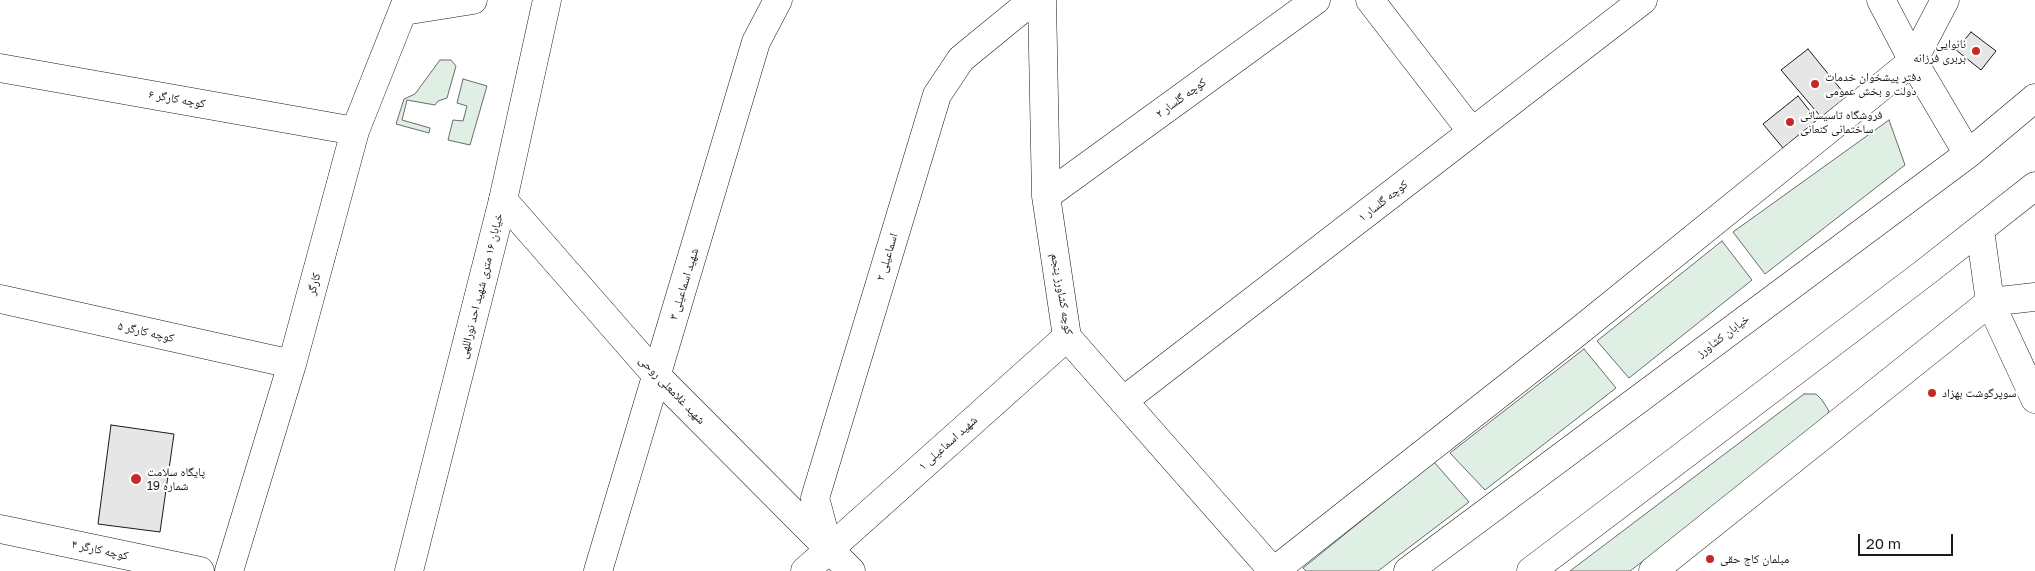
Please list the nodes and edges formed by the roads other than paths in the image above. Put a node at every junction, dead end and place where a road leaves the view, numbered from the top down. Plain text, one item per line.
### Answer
1 (473, 0) edge
2 (547, 0) edge
3 (778, 0) edge
4 (1033, 0) edge
5 (1042, 0) edge
6 (1316, 0) edge
7 (1370, 0) edge
8 (1643, 0) edge
9 (1881, 0) edge
10 (1945, 0) edge
11 (406, 5) edge
12 (1913, 62) junction
13 (0, 68) edge
14 (2035, 98) edge
15 (355, 131) junction
16 (1472, 132) junction
17 (1968, 154) junction
18 (2035, 186) edge
19 (1046, 196) junction
20 (502, 200) junction
21 (1980, 230) junction
22 (2035, 297) edge
23 (0, 299) edge
24 (1990, 302) junction
25 (1067, 337) junction
26 (292, 364) junction
27 (657, 376) junction
28 (2035, 399) edge
29 (1122, 401) junction
30 (0, 529) edge
31 (829, 550) junction
32 (200, 571) edge
33 (229, 571) edge
34 (409, 571) edge
35 (598, 571) edge
36 (805, 571) edge
37 (851, 571) edge
38 (1274, 571) edge
39 (1408, 571) edge
40 (1531, 571) edge
41 (1653, 571) edge

1 - 11 street
2 - 20 street, خیابان ۱۶ متری شهید احد نوراللهی
3 - 27 street, شهید اسماعیلی ۳
4 - 31 street, اسماعیلی ۲
5 - 19 street, کوچه کشاورز پنجم
6 - 19 street, کوچه گلسار ۲
7 - 16 street
8 - 16 street, کوچه گلسار ۱
9 - 12 street
10 - 12 street
11 - 15 street, کارگر
12 - 17 street
12 - 38 street
13 - 15 street, کوچه کارگر ۶
14 - 17 street, خیابان کشاورز
15 - 26 street, کارگر
16 - 29 street, کوچه گلسار ۱
17 - 39 street, خیابان کشاورز
18 - 21 street
19 - 25 street, کوچه کشاورز پنجم
20 - 27 street, شهید غلامعلی روحی
20 - 34 street, خیابان ۱۶ متری شهید احد نوراللهی
21 - 24 street
21 - 40 street
22 - 24 street
23 - 26 street, کوچه کارگر ۵
24 - 28 street
24 - 41 street
25 - 29 street, کوچه کشاورز پنجم
25 - 31 street, شهید اسماعیلی ۱
26 - 33 street, کارگر
27 - 31 street, شهید غلامعلی روحی
27 - 35 street, شهید اسماعیلی ۳
29 - 38 street, کوچه کشاورز پنجم
30 - 32 street, کوچه کارگر ۴
31 - 36 street, شهید اسماعیلی ۱
31 - 37 street, شهید غلامعلی روحی

